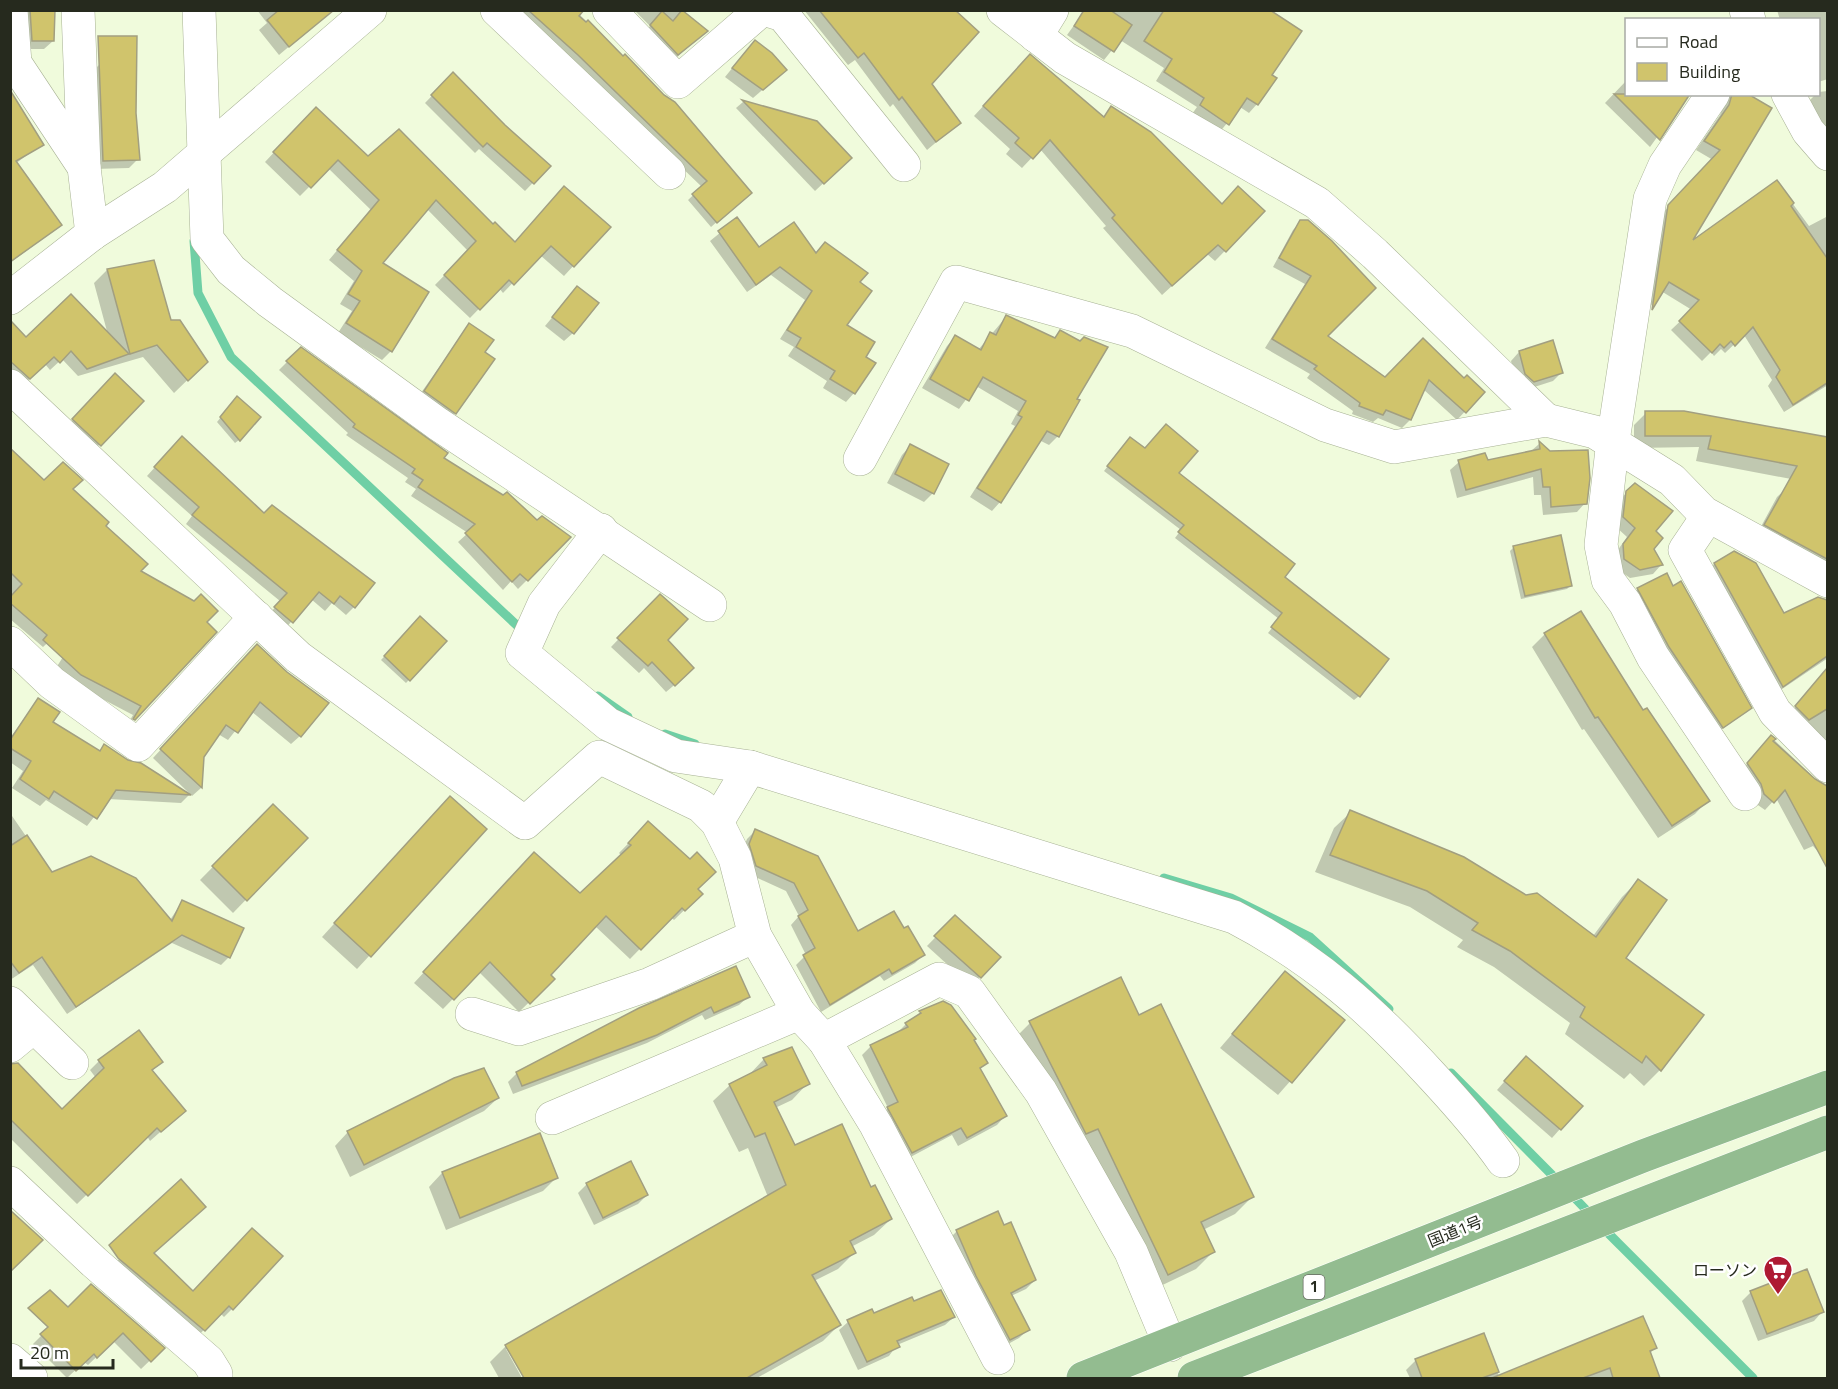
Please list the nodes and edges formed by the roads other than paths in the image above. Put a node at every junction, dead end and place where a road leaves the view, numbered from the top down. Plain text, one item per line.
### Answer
1 (11, 10) edge
2 (78, 10) edge
3 (199, 10) edge
4 (370, 10) edge
5 (497, 10) edge
6 (609, 10) edge
7 (761, 10) edge
8 (767, 10) edge
9 (1003, 10) edge
10 (1044, 23) edge
11 (1712, 96) edge
12 (1789, 96) edge
13 (1827, 154) edge
14 (200, 159) junction
15 (904, 165) dead end
16 (84, 167) junction
17 (669, 173) dead end
18 (92, 234) junction
19 (10, 298) edge
20 (10, 386) edge
21 (1546, 420) junction
22 (1613, 441) junction
23 (860, 459) dead end
24 (1708, 516) junction
25 (601, 530) junction
26 (1827, 581) edge
27 (710, 605) dead end
28 (256, 617) junction
29 (10, 643) edge
30 (1827, 766) edge
31 (750, 767) junction
32 (1745, 794) dead end
33 (717, 822) junction
34 (755, 936) junction
35 (10, 1003) edge
36 (799, 1013) junction
37 (472, 1014) dead end
38 (22, 1036) edge
39 (824, 1040) junction
40 (72, 1063) dead end
41 (1827, 1087) edge
42 (552, 1118) dead end
43 (1827, 1132) edge
44 (1503, 1161) dead end
45 (10, 1183) edge
46 (1170, 1345) junction
47 (998, 1358) dead end
48 (10, 1360) edge
49 (31, 1378) edge
50 (216, 1378) edge
51 (1083, 1378) edge
52 (1194, 1378) edge

1 - 16 street
2 - 16 street
3 - 14 street
4 - 14 street
5 - 17 street
6 - 7 street
8 - 15 street
9 - 10 street
10 - 21 street
11 - 22 street
12 - 13 street
14 - 18 street
14 - 25 street
16 - 18 street
18 - 19 street
20 - 28 street
21 - 22 street
21 - 23 street
22 - 24 street
22 - 32 street
24 - 26 street
24 - 30 street
25 - 27 street
25 - 31 street
28 - 29 street
28 - 33 street
31 - 33 street
31 - 44 street
33 - 34 street
34 - 36 street
34 - 37 street
35 - 38 street
36 - 39 street
36 - 42 street
38 - 40 street
39 - 46 street
39 - 47 street
41 - 46 highway, 国道1号 / 1
43 - 52 highway
45 - 50 street
46 - 51 highway, 国道1号 / 1
48 - 49 street

